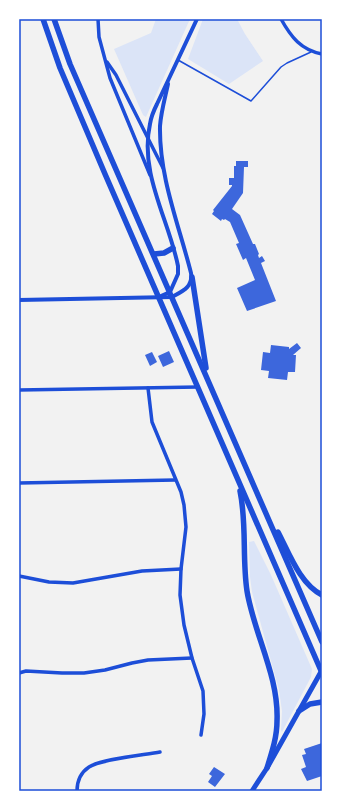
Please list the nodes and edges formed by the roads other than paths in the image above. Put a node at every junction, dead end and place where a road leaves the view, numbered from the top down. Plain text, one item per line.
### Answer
1 (43, 19) edge
2 (54, 19) edge
3 (98, 19) edge
4 (197, 19) edge
5 (281, 19) edge
6 (311, 51) junction
7 (322, 54) edge
8 (178, 60) junction
9 (106, 61) junction
10 (168, 84) junction
11 (148, 138) junction
12 (165, 174) junction
13 (151, 178) junction
14 (173, 248) junction
15 (154, 254) junction
16 (192, 278) junction
17 (171, 294) junction
18 (159, 297) junction
19 (19, 300) edge
20 (208, 378) junction
21 (198, 387) junction
22 (148, 388) junction
23 (19, 390) edge
24 (238, 479) junction
25 (175, 480) junction
26 (19, 483) edge
27 (259, 497) junction
28 (181, 569) junction
29 (19, 576) edge
30 (322, 595) edge
31 (322, 642) edge
32 (192, 658) junction
33 (322, 671) edge
34 (19, 673) edge
35 (322, 702) edge
36 (299, 711) junction
37 (201, 735) dead end
38 (160, 752) dead end
39 (267, 768) junction
40 (77, 791) edge
41 (252, 791) edge

1 - 18 highway
2 - 15 highway
3 - 9 street
4 - 8 street
5 - 6 street
6 - 7 street
6 - 8 lane
8 - 10 street
9 - 11 street
9 - 13 street
10 - 11 street
10 - 12 street
11 - 12 street
11 - 13 street
12 - 16 street
13 - 14 street
14 - 15 highway
14 - 17 street
15 - 17 highway
16 - 17 street
16 - 20 highway
17 - 18 street
17 - 20 highway
18 - 19 street
18 - 21 highway
20 - 27 highway
21 - 22 street
21 - 24 highway
22 - 23 street
22 - 25 street
24 - 33 highway
24 - 39 highway
25 - 26 street
25 - 28 street
27 - 30 highway
27 - 31 highway
28 - 29 street
28 - 32 street
32 - 34 street
32 - 37 street
33 - 36 main road
35 - 36 highway
36 - 39 main road
38 - 40 street
39 - 41 main road

